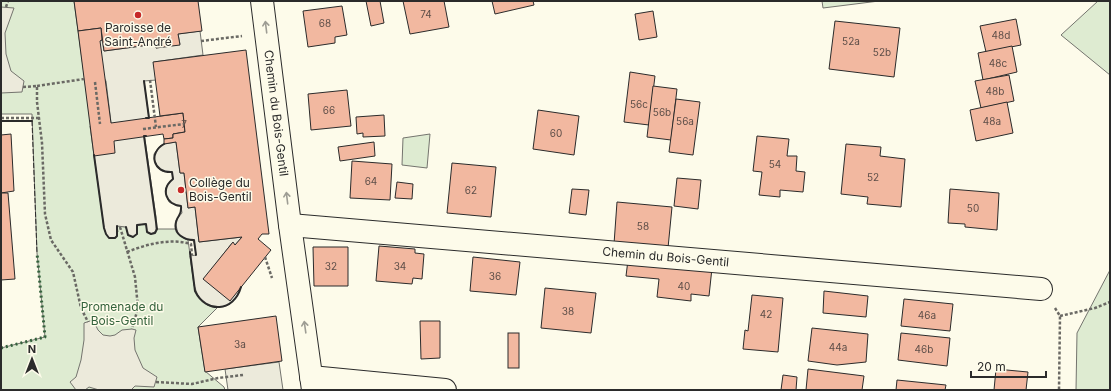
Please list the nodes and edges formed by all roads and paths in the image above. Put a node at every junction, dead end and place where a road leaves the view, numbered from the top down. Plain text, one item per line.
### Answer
1 (8, 1) edge
2 (262, 1) edge
3 (6, 7) dead end
4 (246, 36) dead end
5 (201, 41) dead end
6 (84, 79) dead end
7 (150, 80) dead end
8 (95, 82) dead end
9 (37, 86) junction
10 (23, 87) dead end
11 (1, 118) edge
12 (38, 118) junction
13 (100, 124) dead end
14 (184, 124) dead end
15 (156, 127) junction
16 (143, 129) dead end
17 (290, 224) junction
18 (120, 227) dead end
19 (127, 252) junction
20 (192, 255) dead end
21 (1041, 289) joint
22 (1110, 302) edge
23 (1060, 316) junction
24 (88, 322) dead end
25 (132, 329) dead end
26 (243, 375) dead end
27 (311, 378) edge
28 (156, 382) dead end
29 (445, 390) edge
30 (1059, 390) edge

1 - 3 path
17 -> 2 street, Chemin du Bois-Gentil
4 - 5 path
6 - 9 path
7 - 15 path
8 - 13 path
9 - 10 path
9 - 12 path
11 - 12 path
12 - 24 path
14 - 15 path
15 - 16 path
17 - 21 street, Chemin du Bois-Gentil
27 -> 17 street, Chemin du Bois-Gentil
18 - 19 path
19 - 20 path
19 - 25 path
21 - 23 path
22 - 23 path
23 - 30 path
26 - 28 path
27 - 29 street, Chemin du Bois-Gentil

